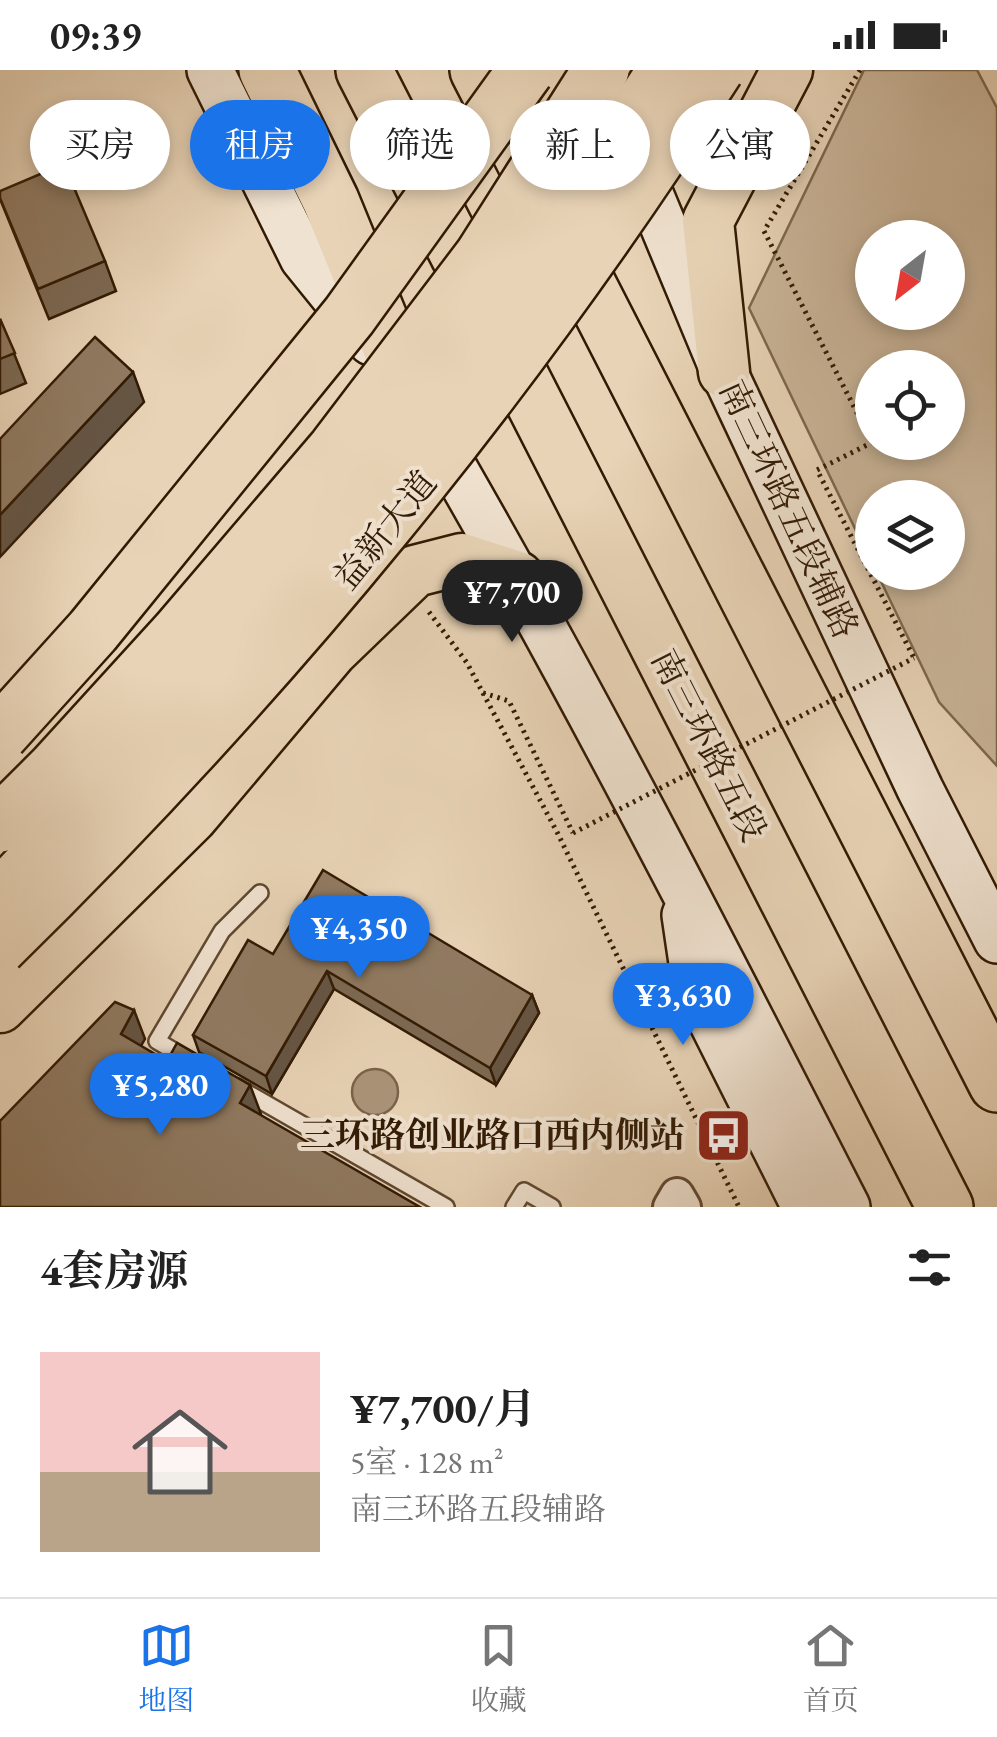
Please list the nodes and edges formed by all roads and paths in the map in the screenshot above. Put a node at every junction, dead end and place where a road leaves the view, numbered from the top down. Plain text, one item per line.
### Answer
1 (210, 70) edge
2 (267, 70) edge
3 (364, 70) edge
4 (478, 70) edge
5 (526, 70) edge
6 (600, 70) edge
7 (663, 70) edge
8 (718, 70) edge
9 (787, 70) edge
10 (860, 70) edge
11 (724, 372) junction
12 (408, 389) junction
13 (855, 407) edge
14 (855, 451) edge
15 (518, 576) junction
16 (406, 581) junction
17 (483, 693) junction
18 (0, 734) edge
19 (920, 789) junction
20 (0, 824) edge
21 (997, 874) edge
22 (680, 878) junction
23 (260, 893) dead end
24 (0, 896) edge
25 (997, 940) edge
26 (0, 949) edge
27 (0, 1007) edge
28 (208, 1070) edge
29 (224, 1080) edge
30 (997, 1084) edge
31 (799, 1196) edge
32 (446, 1207) edge
33 (514, 1207) edge
34 (552, 1207) edge
35 (670, 1207) edge
36 (684, 1207) edge
37 (739, 1207) edge
38 (847, 1207) edge
39 (946, 1207) edge

1 - 12 main road
2 - 12 highway
3 - 39 highway, 南三环路五段
4 - 30 highway
5 - 18 highway, bridge
6 - 11 main road, 南三环路五段辅路
6 - 20 highway, bridge
7 - 24 main road, 益新大道, bridge
8 - 26 main road, 益新大道, bridge
9 - 11 main road
10 - 13 path
11 - 19 main road, 南三环路五段辅路
12 - 15 main road
14 - 17 path, bridge
15 - 16 main road
15 - 22 main road
16 - 17 path
16 - 27 main road
17 - 37 path
19 - 21 main road
19 - 25 main road, 南三环路五段辅路
22 - 31 main road
22 - 38 main road
23 - 28 lane
29 - 32 lane
33 - 34 lane
35 - 36 street

